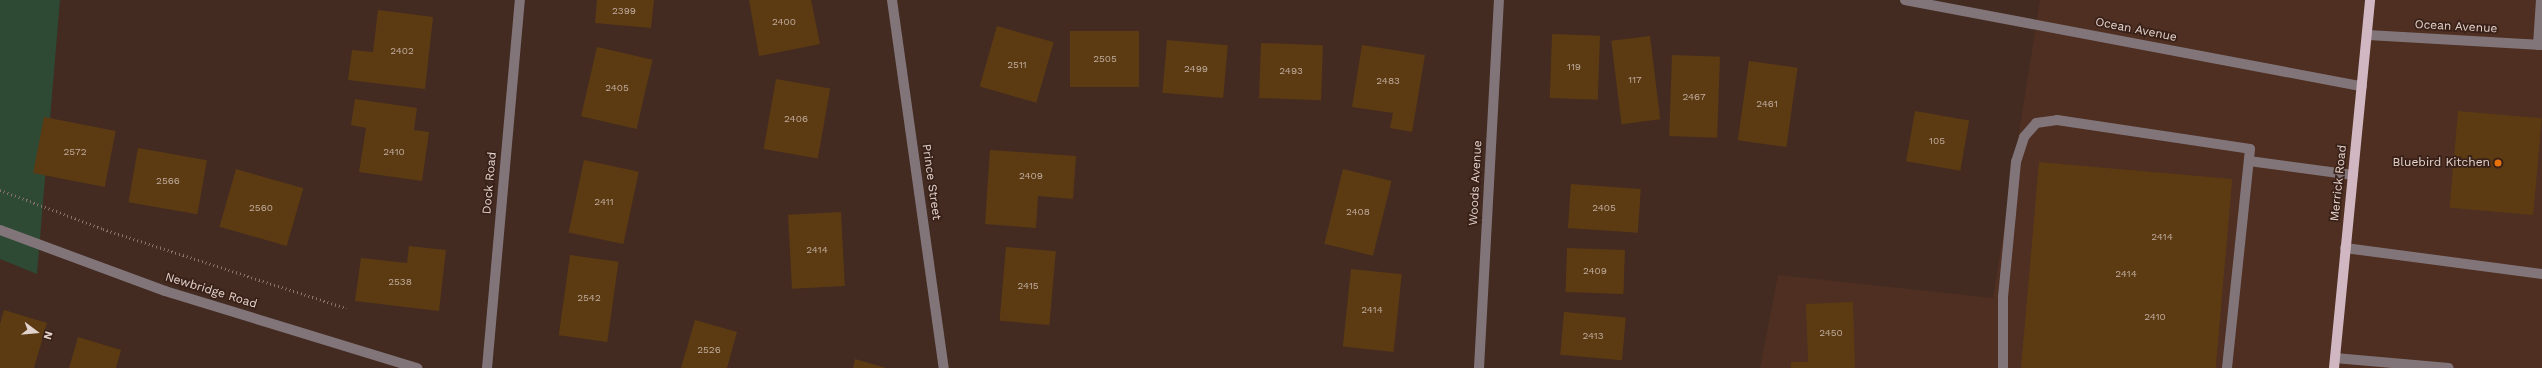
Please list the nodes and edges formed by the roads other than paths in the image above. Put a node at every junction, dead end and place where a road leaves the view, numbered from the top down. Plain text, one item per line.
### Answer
1 (520, 0) edge
2 (892, 0) edge
3 (1499, 0) edge
4 (1905, 0) edge
5 (2370, 0) edge
6 (2541, 0) edge
7 (2368, 35) junction
8 (2540, 45) edge
9 (2362, 86) junction
10 (2249, 161) junction
11 (2353, 175) junction
12 (0, 230) edge
13 (2346, 248) junction
14 (2542, 274) edge
15 (2334, 363) edge
16 (2416, 367) edge
17 (417, 368) edge
18 (487, 368) edge
19 (944, 368) edge
20 (1480, 368) edge
21 (2003, 368) edge
22 (2227, 368) edge
23 (2444, 368) edge
24 (2449, 368) edge

1 - 18 street, Dock Road
2 - 19 street, Prince Street
3 - 20 street, Woods Avenue
4 - 9 street, Ocean Avenue
5 - 7 main road, Merrick Road
6 - 8 street
7 - 8 street, Ocean Avenue
7 - 9 main road, Merrick Road
9 - 11 main road, Merrick Road
10 - 11 street
10 - 21 street
10 - 22 street
11 - 13 main road, Merrick Road
12 - 17 street, Newbridge Road
13 - 14 street
13 - 15 main road, Merrick Road
15 - 16 street
16 - 23 street
23 - 24 street

